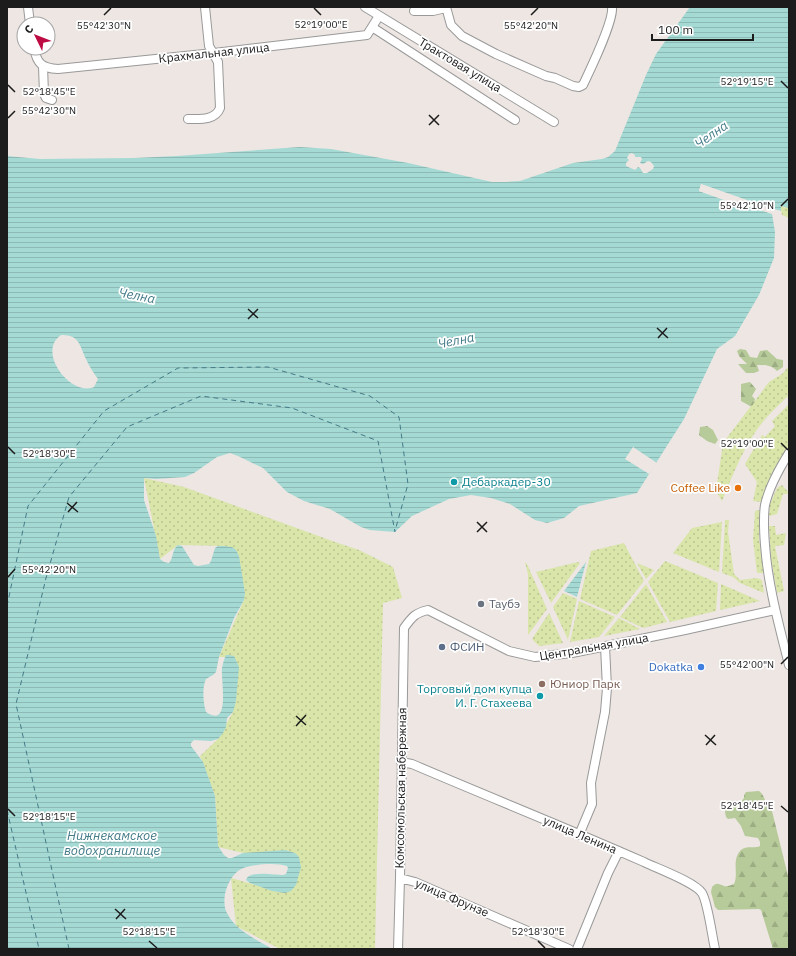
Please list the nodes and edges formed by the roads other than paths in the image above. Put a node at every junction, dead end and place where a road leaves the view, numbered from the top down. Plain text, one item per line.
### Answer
1 (205, 7) edge
2 (365, 7) edge
3 (446, 7) edge
4 (414, 11) dead end
5 (612, 11) edge
6 (379, 16) junction
7 (372, 26) junction
8 (214, 53) junction
9 (36, 56) edge
10 (42, 65) junction
11 (52, 100) dead end
12 (188, 119) dead end
13 (516, 120) dead end
14 (554, 122) dead end
15 (789, 453) edge
16 (775, 610) junction
17 (404, 628) joint
18 (606, 646) junction
19 (789, 665) edge
20 (401, 762) junction
21 (579, 835) junction
22 (619, 851) junction
23 (400, 878) junction
24 (398, 949) edge
25 (569, 949) edge
26 (577, 949) edge
27 (715, 949) edge

1 - 8 street
2 - 6 street, Трактовая улица
3 - 4 street
3 - 5 street
6 - 7 street, Крахмальная улица
6 - 14 street, Трактовая улица
7 - 8 street, Крахмальная улица
7 - 13 street
8 - 10 street, Крахмальная улица
8 - 12 street
9 - 10 street
10 - 11 street
15 - 16 street
16 - 18 street, Центральная улица
16 - 19 street
17 - 18 street, Центральная улица
17 - 20 street, Комсомольская набережная
18 - 21 street
20 - 21 street, улица Ленина
20 - 23 street, Комсомольская набережная
21 - 22 street, улица Ленина
22 - 26 street
22 - 27 street, улица Ленина
23 - 24 street, Комсомольская набережная
23 - 25 street, улица Фрунзе

